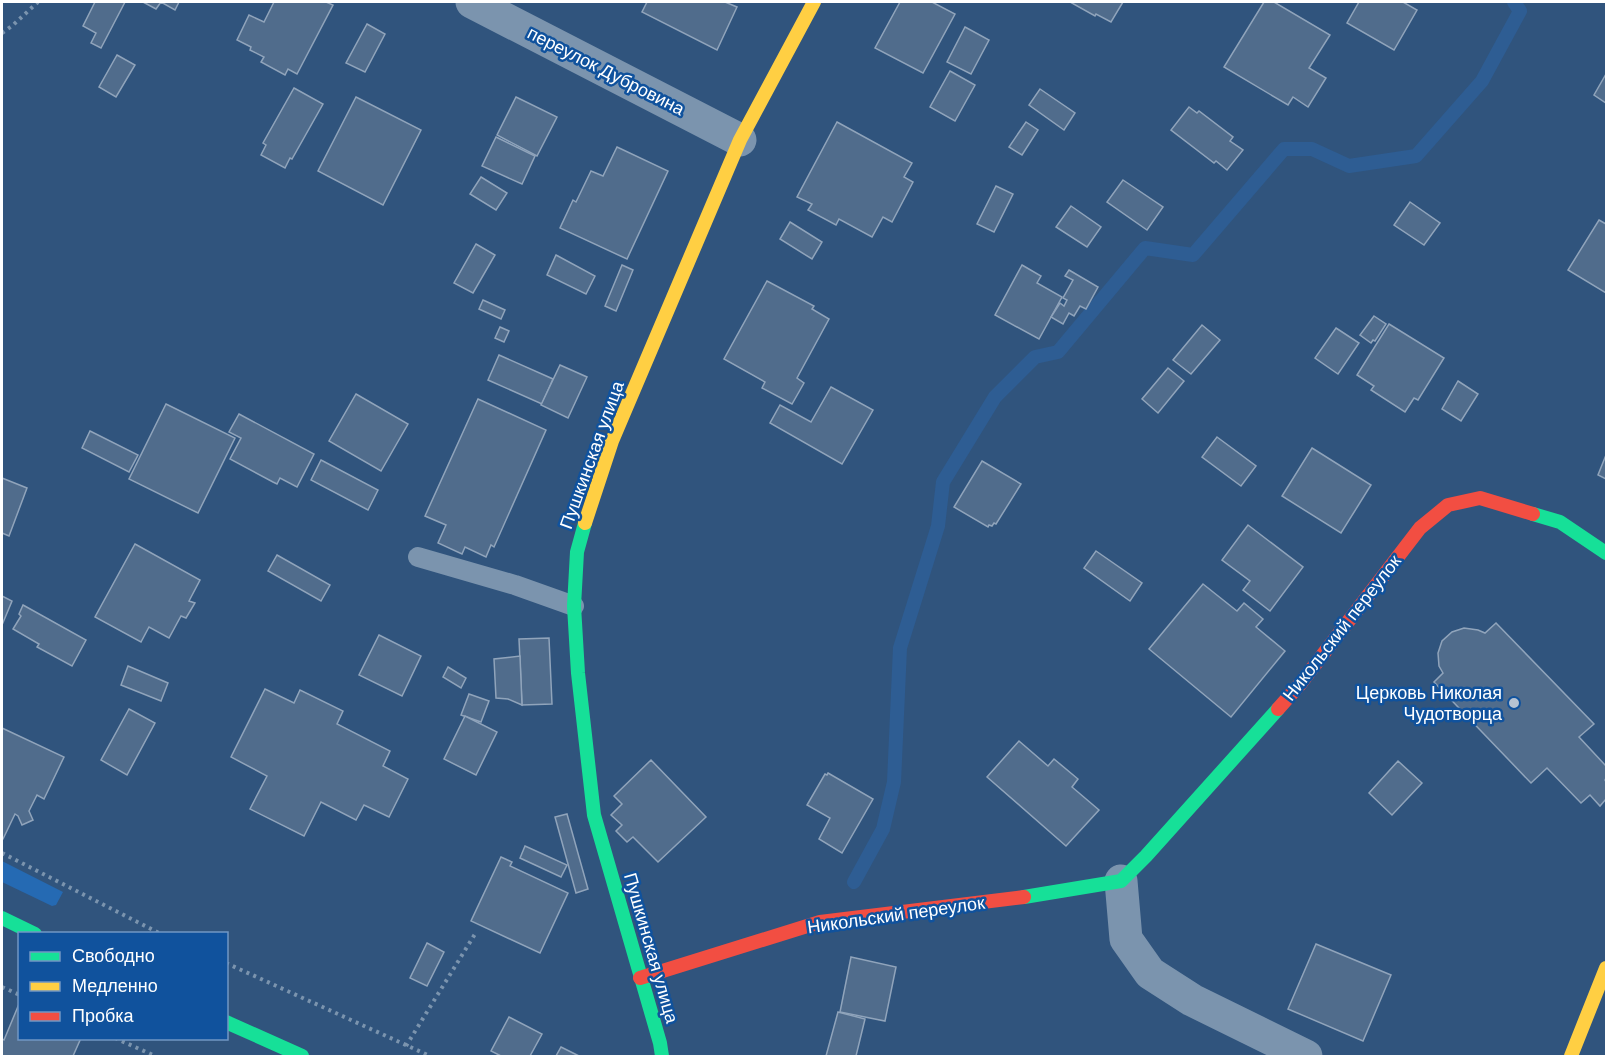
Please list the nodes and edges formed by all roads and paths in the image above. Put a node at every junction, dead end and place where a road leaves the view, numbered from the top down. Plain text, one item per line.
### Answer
1 (38, 2) edge
2 (472, 2) edge
3 (814, 2) edge
4 (2, 33) edge
5 (740, 140) junction
6 (1606, 553) edge
7 (418, 557) dead end
8 (574, 606) junction
9 (2, 853) edge
10 (1121, 880) junction
11 (2, 918) edge
12 (33, 932) edge
13 (159, 932) edge
14 (474, 934) dead end
15 (228, 964) edge
16 (1606, 968) edge
17 (640, 978) junction
18 (2, 987) edge
19 (18, 994) edge
20 (228, 1023) edge
21 (119, 1040) edge
22 (406, 1046) junction
23 (155, 1056) edge
24 (302, 1056) edge
25 (430, 1056) edge
26 (662, 1056) edge
27 (1305, 1056) edge
28 (1570, 1056) edge

1 - 4 path
2 - 5 street, переулок Дубровина
3 - 5 street, Пушкинская улица
5 - 8 street, Пушкинская улица
6 - 10 street, Никольский переулок
7 - 8 lane
8 - 17 street, Пушкинская улица
9 - 13 path
10 - 17 street, Никольский переулок
10 - 27 street
11 - 12 street
14 - 22 path
15 - 22 path
16 - 28 street
17 - 26 street, Пушкинская улица
18 - 19 path
20 - 24 street
21 - 23 path
22 - 25 path

